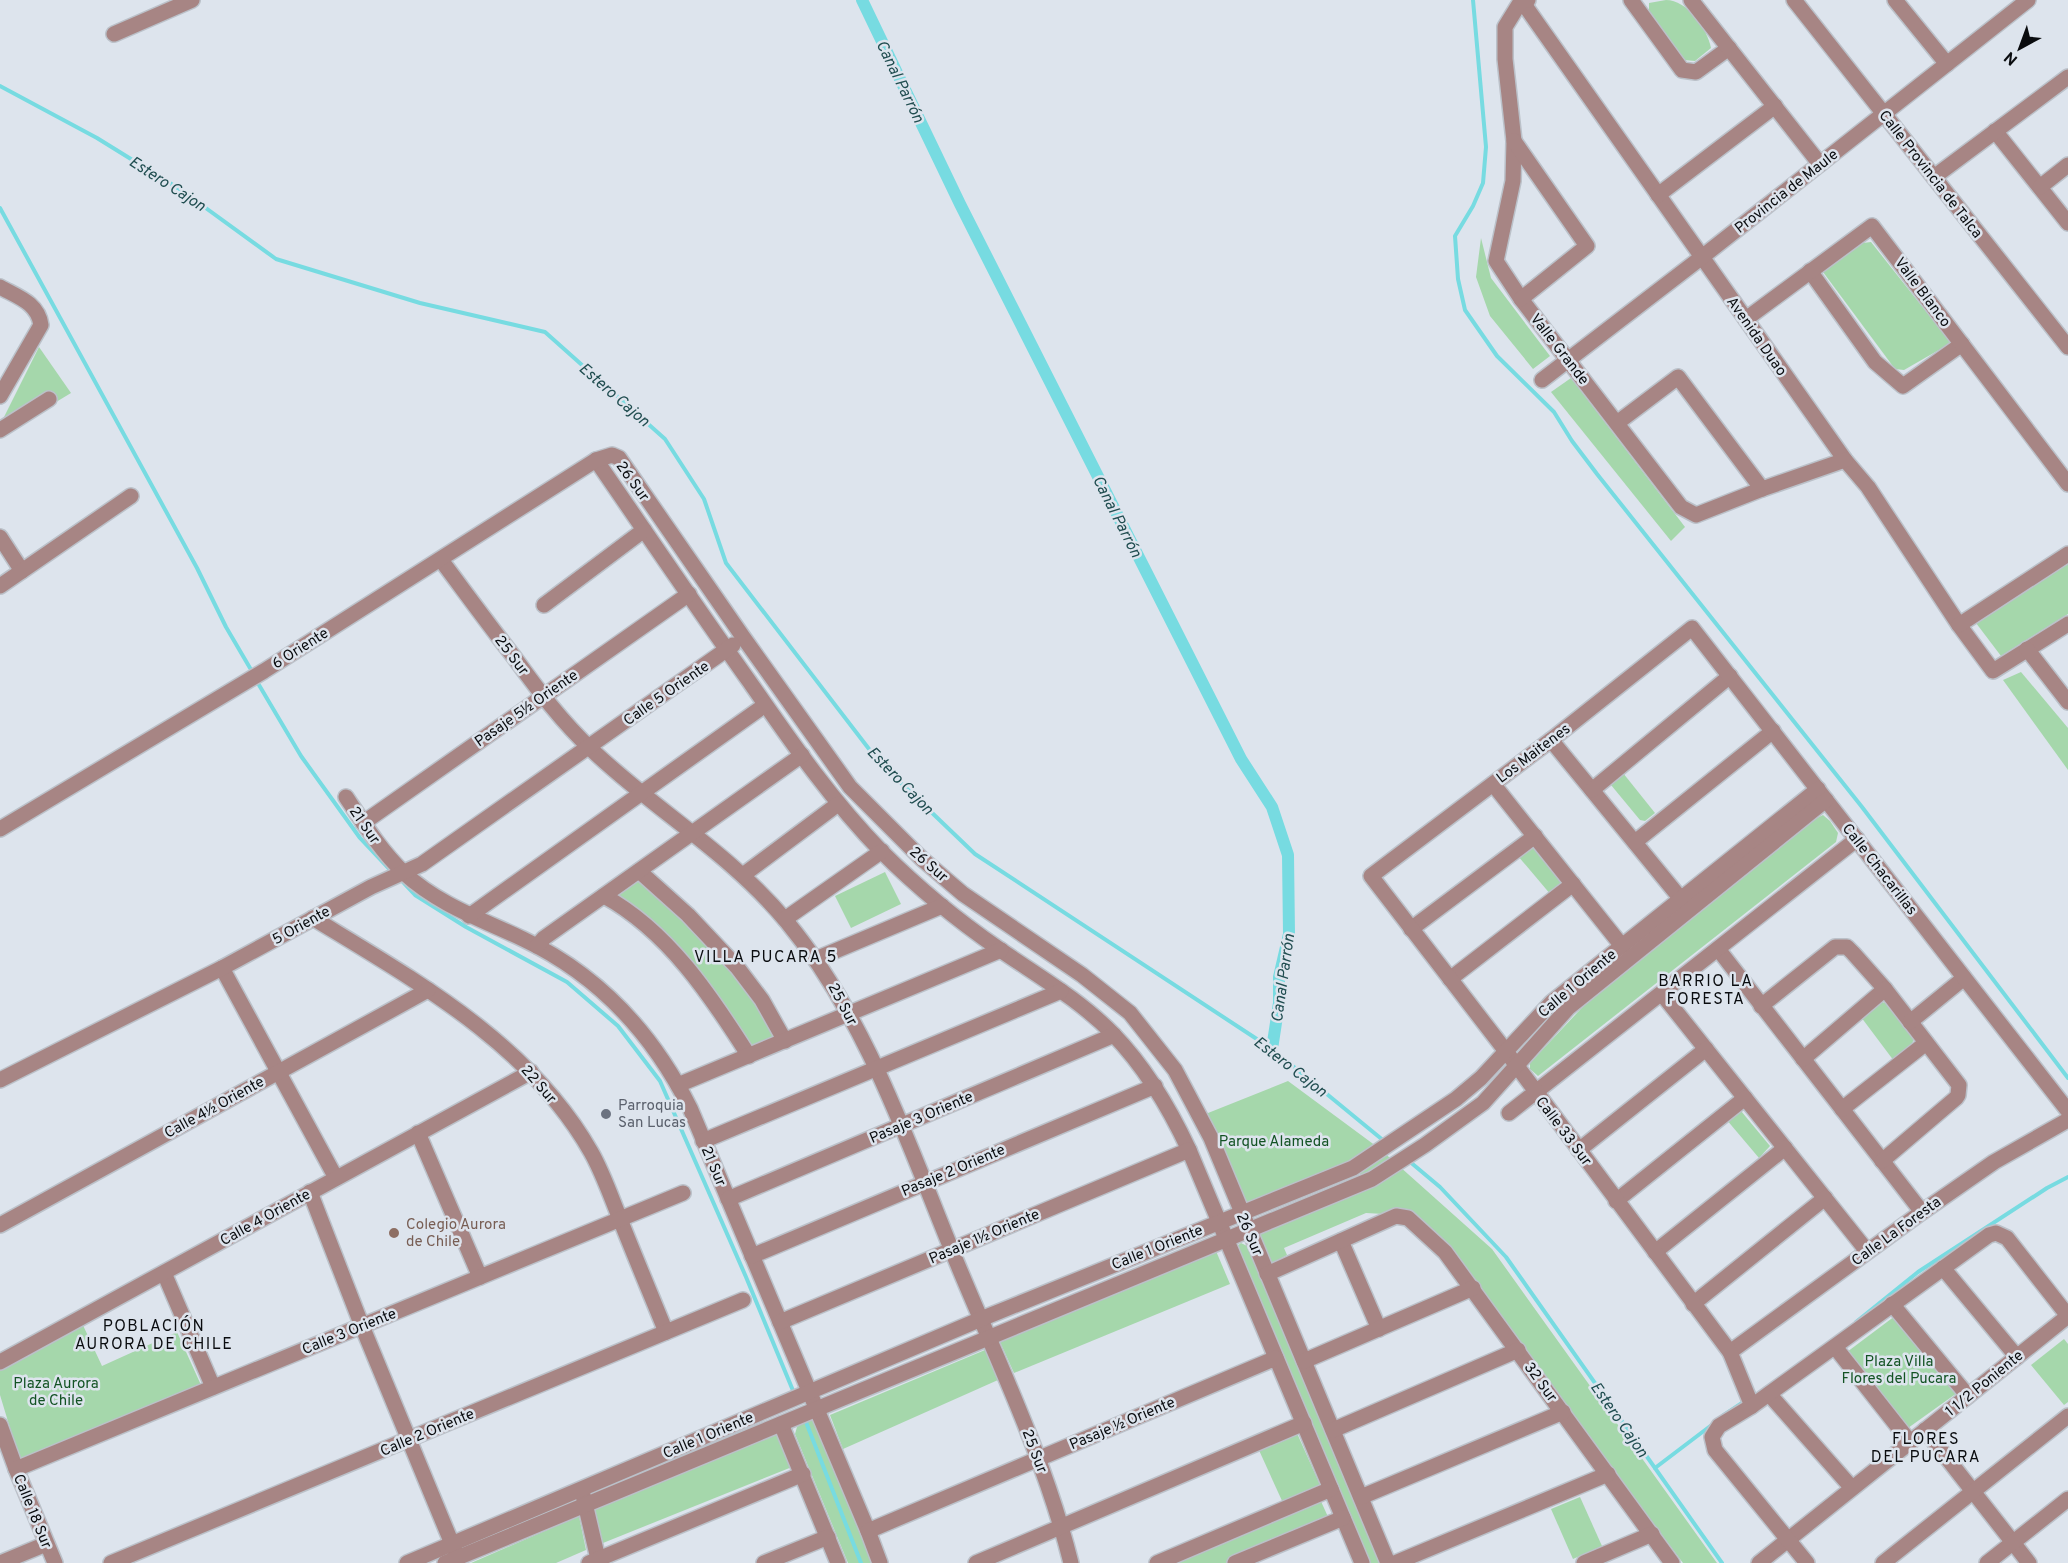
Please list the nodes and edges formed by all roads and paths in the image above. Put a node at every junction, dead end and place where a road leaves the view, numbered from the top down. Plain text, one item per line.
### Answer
1 (192, 0) edge
2 (1521, 0) edge
3 (1532, 0) edge
4 (1631, 0) edge
5 (1691, 0) edge
6 (1794, 0) edge
7 (1895, 0) edge
8 (2028, 0) edge
9 (114, 34) dead end
10 (1729, 48) junction
11 (1947, 64) junction
12 (2068, 76) edge
13 (1775, 106) junction
14 (1884, 114) junction
15 (1995, 131) junction
16 (1514, 141) junction
17 (1820, 164) junction
18 (2068, 165) edge
19 (1934, 177) junction
20 (2040, 187) junction
21 (1658, 195) junction
22 (2068, 223) edge
23 (1702, 257) junction
24 (1810, 271) junction
25 (0, 287) edge
26 (1521, 299) junction
27 (1746, 319) junction
28 (1962, 344) junction
29 (2068, 347) edge
30 (1569, 361) junction
31 (1542, 380) dead end
32 (0, 396) edge
33 (49, 399) dead end
34 (1617, 423) junction
35 (0, 430) edge
36 (596, 460) junction
37 (1845, 460) junction
38 (2068, 484) edge
39 (1762, 489) junction
40 (131, 496) dead end
41 (645, 530) junction
42 (0, 537) edge
43 (2068, 554) edge
44 (441, 560) junction
45 (22, 571) junction
46 (0, 586) edge
47 (688, 594) junction
48 (544, 605) dead end
49 (2068, 624) edge
50 (1959, 625) junction
51 (1692, 628) joint
52 (743, 637) junction
53 (2027, 649) junction
54 (727, 650) junction
55 (1730, 676) junction
56 (543, 696) junction
57 (2068, 702) edge
58 (765, 705) junction
59 (1773, 731) junction
60 (1551, 740) junction
61 (588, 747) junction
62 (802, 755) junction
63 (1493, 784) junction
64 (1592, 790) junction
65 (641, 794) junction
66 (1822, 794) junction
67 (346, 797) dead end
68 (838, 804) junction
69 (363, 823) junction
70 (0, 829) edge
71 (693, 832) junction
72 (1535, 836) junction
73 (1857, 839) junction
74 (1635, 842) junction
75 (882, 851) junction
76 (639, 871) junction
77 (399, 875) junction
78 (743, 875) junction
79 (1371, 876) joint
80 (1573, 884) junction
81 (604, 896) junction
82 (1681, 899) junction
83 (942, 906) junction
84 (469, 916) junction
85 (313, 918) junction
86 (785, 919) junction
87 (1411, 929) junction
88 (537, 946) junction
89 (1622, 946) junction
90 (1718, 948) junction
91 (1001, 950) junction
92 (816, 959) junction
93 (222, 968) junction
94 (1964, 978) junction
95 (1450, 979) junction
96 (1885, 989) junction
97 (428, 990) junction
98 (1061, 991) junction
99 (1662, 994) junction
100 (1761, 1006) junction
101 (849, 1014) junction
102 (1910, 1022) junction
103 (1114, 1035) junction
104 (785, 1041) junction
105 (1926, 1043) junction
106 (1706, 1049) junction
107 (1505, 1050) junction
108 (749, 1056) junction
109 (1803, 1059) junction
110 (1516, 1066) junction
111 (876, 1069) junction
112 (278, 1072) junction
113 (531, 1072) junction
114 (0, 1080) edge
115 (678, 1085) junction
116 (1155, 1086) junction
117 (1535, 1092) junction
118 (1745, 1098) junction
119 (1842, 1109) junction
120 (2068, 1111) edge
121 (1509, 1113) dead end
122 (2068, 1120) edge
123 (900, 1126) junction
124 (418, 1133) junction
125 (703, 1141) junction
126 (1785, 1148) junction
127 (1189, 1150) junction
128 (1579, 1150) junction
129 (1882, 1161) junction
130 (336, 1178) junction
131 (924, 1183) junction
132 (310, 1192) junction
133 (683, 1193) dead end
134 (1825, 1198) junction
135 (728, 1199) junction
136 (1616, 1201) junction
137 (1922, 1212) junction
138 (1241, 1213) junction
139 (620, 1219) junction
140 (1219, 1222) junction
141 (0, 1225) edge
142 (1249, 1231) junction
143 (1226, 1240) junction
144 (1341, 1241) junction
145 (952, 1250) junction
146 (1867, 1251) junction
147 (1655, 1252) junction
148 (752, 1256) junction
149 (1943, 1268) junction
150 (164, 1273) junction
151 (1267, 1274) junction
152 (480, 1277) junction
153 (1473, 1288) junction
154 (743, 1300) dead end
155 (1693, 1304) junction
156 (1892, 1305) junction
157 (2068, 1316) edge
158 (981, 1319) junction
159 (780, 1322) junction
160 (362, 1326) junction
161 (1379, 1329) junction
162 (666, 1332) junction
163 (989, 1338) junction
164 (1835, 1347) junction
165 (1518, 1350) junction
166 (1730, 1352) junction
167 (2017, 1357) junction
168 (1276, 1358) junction
169 (1304, 1361) junction
170 (0, 1362) edge
171 (213, 1388) junction
172 (1769, 1394) junction
173 (800, 1396) junction
174 (1968, 1396) junction
175 (1750, 1399) junction
176 (1563, 1412) junction
177 (807, 1413) junction
178 (2068, 1416) edge
179 (1304, 1423) junction
180 (781, 1424) junction
181 (0, 1425) edge
182 (1333, 1430) junction
183 (1925, 1430) junction
184 (409, 1439) junction
185 (1910, 1442) junction
186 (1040, 1458) junction
187 (16, 1469) junction
188 (802, 1474) junction
189 (1608, 1474) junction
190 (1852, 1488) junction
191 (581, 1489) junction
192 (1331, 1489) junction
193 (1973, 1492) junction
194 (1362, 1497) junction
195 (2068, 1499) edge
196 (585, 1504) junction
197 (1343, 1518) junction
198 (1062, 1526) junction
199 (868, 1531) junction
200 (1652, 1534) junction
201 (828, 1537) junction
202 (1788, 1539) junction
203 (2013, 1543) junction
204 (46, 1544) junction
205 (452, 1555) edge
206 (596, 1562) edge
207 (0, 1563) edge
208 (55, 1563) edge
209 (111, 1563) edge
210 (407, 1563) edge
211 (764, 1563) edge
212 (837, 1563) edge
213 (880, 1563) edge
214 (976, 1563) edge
215 (1071, 1563) edge
216 (1157, 1563) edge
217 (1235, 1563) edge
218 (1362, 1563) edge
219 (1389, 1563) edge
220 (1395, 1563) edge
221 (1584, 1563) edge
222 (1672, 1563) edge
223 (1759, 1563) edge
224 (1807, 1563) edge
225 (1883, 1563) edge
226 (1987, 1563) edge
227 (2029, 1563) edge

1 - 9 street
2 - 3 street
2 - 16 street, Valle Grande
2 - 21 street, Avenida Duao
4 - 10 street
5 - 10 street
6 - 14 street, Calle Provincia de Talca
7 - 11 street
8 - 11 street, Provincia de Maule
10 - 13 street
11 - 14 street, Provincia de Maule
12 - 15 street
13 - 17 street
13 - 21 street
14 - 17 street, Provincia de Maule
14 - 19 street, Calle Provincia de Talca
15 - 19 street
15 - 20 street
16 - 26 street, Valle Grande
16 - 26 street
17 - 23 street, Provincia de Maule
18 - 20 street
19 - 29 street, Calle Provincia de Talca
20 - 22 street
21 - 23 street, Avenida Duao
23 - 27 street, Avenida Duao
23 - 30 street, Provincia de Maule
24 - 27 street, Valle Blanco
24 - 28 street
24 - 28 street, Valle Blanco
25 - 32 street
26 - 30 street, Valle Grande
27 - 37 street, Avenida Duao
28 - 38 street, Valle Blanco
30 - 31 street, Provincia de Maule
30 - 34 street, Valle Grande
33 - 35 street
34 - 39 street, Valle Grande
34 - 39 street
36 - 41 street, 26 Sur
36 - 44 street, 6 Oriente
36 - 52 street, 26 Sur
37 - 39 street, Valle Grande
37 - 50 street, Avenida Duao
40 - 45 street
41 - 47 street, 26 Sur
41 - 48 street
42 - 45 street
43 - 50 street
44 - 56 street, 25 Sur
44 - 70 street, 6 Oriente
45 - 46 street
47 - 54 street, 26 Sur
47 - 56 street, Pasaje 5½ Oriente
49 - 53 street
50 - 53 street, Avenida Duao
51 - 55 street, Calle Chacarillas
51 - 60 street, Los Maitenes
52 - 54 street, Calle 5 Oriente
52 - 138 street, 26 Sur
53 - 57 street
54 - 58 street, 26 Sur
54 - 61 street, Calle 5 Oriente
55 - 59 street, Calle Chacarillas
55 - 64 street
56 - 61 street, 25 Sur
56 - 69 street, Pasaje 5½ Oriente
58 - 62 street, 26 Sur
58 - 65 street
59 - 66 street, Calle Chacarillas
59 - 74 street
60 - 63 street, Los Maitenes
60 - 64 street
61 - 65 street, 25 Sur
61 - 77 street, 5 Oriente
62 - 68 street, 26 Sur
62 - 71 street
63 - 72 street
63 - 79 street, Los Maitenes
64 - 74 street
65 - 71 street, 25 Sur
65 - 84 street
66 - 73 street, Calle Chacarillas
66 - 82 street, Calle 1 Oriente
66 - 110 street, Calle 1 Oriente
67 - 69 street, 21 Sur
68 - 75 street, 26 Sur
68 - 78 street
69 - 77 street, 21 Sur
71 - 76 street
71 - 78 street, 25 Sur
72 - 80 street
72 - 87 street
73 - 90 street
73 - 94 street, Calle Chacarillas
74 - 82 street
75 - 83 street, 26 Sur
75 - 86 street
76 - 81 street
76 - 104 street
77 - 84 street, 21 Sur
77 - 85 street, 5 Oriente
78 - 86 street, 25 Sur
79 - 87 street, Calle 33 Sur
80 - 89 street
80 - 95 street
81 - 88 street
81 - 108 street
82 - 89 street, Calle 1 Oriente
83 - 91 street, 26 Sur
83 - 92 street
84 - 88 street, 21 Sur
85 - 93 street, 5 Oriente
85 - 97 street, 22 Sur
86 - 92 street, 25 Sur
87 - 95 street, Calle 33 Sur
88 - 115 street, 21 Sur
89 - 107 street, Calle 1 Oriente
90 - 99 street
90 - 100 street
91 - 98 street, 26 Sur
91 - 101 street
92 - 101 street, 25 Sur
93 - 112 street
93 - 114 street, 5 Oriente
94 - 102 street
94 - 120 street, Calle Chacarillas
95 - 107 street, Calle 33 Sur
96 - 100 street
96 - 102 street
96 - 109 street
97 - 112 street, Calle 4½ Oriente
97 - 113 street, 22 Sur
98 - 103 street, 26 Sur
98 - 111 street
99 - 106 street
99 - 117 street
100 - 109 street
101 - 104 street
101 - 111 street, 25 Sur
102 - 105 street
103 - 116 street, 26 Sur
103 - 123 street, Pasaje 3 Oriente
104 - 108 street
105 - 119 street
105 - 129 street
106 - 118 street
106 - 128 street
107 - 110 street, Calle 33 Sur
107 - 138 street, Calle 1 Oriente
108 - 115 street
109 - 119 street
110 - 117 street, Calle 33 Sur
110 - 142 street, Calle 1 Oriente
111 - 123 street, 25 Sur
111 - 125 street
112 - 130 street
112 - 141 street, Calle 4½ Oriente
113 - 124 street, Calle 4 Oriente
113 - 139 street, 22 Sur
115 - 125 street, 21 Sur
116 - 127 street, 26 Sur
116 - 131 street, Pasaje 2 Oriente
117 - 121 street
117 - 128 street, Calle 33 Sur
118 - 126 street
118 - 136 street
119 - 129 street
122 - 137 street, Calle La Foresta
123 - 131 street, 25 Sur
123 - 135 street, Pasaje 3 Oriente
124 - 130 street, Calle 4 Oriente
124 - 152 street
125 - 135 street, 21 Sur
126 - 134 street
126 - 147 street
127 - 140 street, 26 Sur
127 - 145 street, Pasaje 1½ Oriente
128 - 136 street, Calle 33 Sur
129 - 137 street
130 - 132 street, Calle 4 Oriente
131 - 145 street, 25 Sur
131 - 148 street, Pasaje 2 Oriente
132 - 150 street, Calle 4 Oriente
132 - 160 street
133 - 139 street, Calle 3 Oriente
134 - 146 street
134 - 155 street
135 - 148 street, 21 Sur
136 - 147 street, Calle 33 Sur
137 - 146 street, Calle La Foresta
138 - 140 street, Calle 1 Oriente
138 - 142 street, 26 Sur
139 - 152 street, Calle 3 Oriente
139 - 162 street, 22 Sur
140 - 143 street, 26 Sur
140 - 158 street, Calle 1 Oriente
142 - 143 street, Calle 1 Oriente
142 - 151 street, 26 Sur
143 - 163 street, Calle 1 Oriente
143 - 168 street, 26 Sur
144 - 151 street
144 - 153 street, 32 Sur
144 - 161 street
145 - 158 street, 25 Sur
145 - 159 street, Pasaje 1½ Oriente
146 - 166 street, Calle La Foresta
147 - 155 street, Calle 33 Sur
148 - 159 street, 21 Sur
149 - 156 street
149 - 157 street
149 - 167 street
150 - 170 street, Calle 4 Oriente
150 - 171 street
151 - 169 street, 26 Sur
152 - 160 street, Calle 3 Oriente
153 - 161 street
153 - 165 street, 32 Sur
154 - 162 street, Calle 2 Oriente
155 - 166 street, Calle 33 Sur
156 - 164 street
156 - 174 street
157 - 167 street, 1 1/2 Poniente
158 - 163 street, 25 Sur
158 - 173 street, Calle 1 Oriente
159 - 173 street, 21 Sur
160 - 171 street, Calle 3 Oriente
160 - 184 street
161 - 169 street
162 - 184 street, Calle 2 Oriente
163 - 177 street, Calle 1 Oriente
163 - 186 street, 25 Sur
164 - 172 street
164 - 185 street
165 - 176 street, 32 Sur
165 - 182 street
166 - 175 street, Calle 33 Sur
167 - 174 street, 1 1/2 Poniente
168 - 179 street, 26 Sur
168 - 186 street, Pasaje ½ Oriente
169 - 182 street, 26 Sur
171 - 187 street, Calle 3 Oriente
172 - 175 street
172 - 190 street
173 - 177 street, 21 Sur
173 - 191 street, Calle 1 Oriente
174 - 183 street, 1 1/2 Poniente
175 - 202 street
176 - 189 street, 32 Sur
176 - 194 street
177 - 180 street, Calle 1 Oriente
177 - 199 street, 21 Sur
178 - 193 street
179 - 192 street, 26 Sur
179 - 198 street
180 - 188 street
180 - 196 street, Calle 1 Oriente
181 - 187 street, Calle 18 Sur
182 - 194 street, 26 Sur
183 - 185 street, 1 1/2 Poniente
183 - 193 street
184 - 205 street
184 - 209 street, Calle 2 Oriente
185 - 190 street, 1 1/2 Poniente
186 - 198 street, 25 Sur
186 - 199 street, Pasaje ½ Oriente
187 - 204 street, Calle 18 Sur
188 - 201 street
188 - 206 street
189 - 200 street, 32 Sur
189 - 220 street
190 - 202 street, 1 1/2 Poniente
191 - 196 street
191 - 205 street, Calle 1 Oriente
192 - 197 street, 26 Sur
192 - 216 street
193 - 203 street
193 - 225 street
194 - 219 street, 26 Sur
195 - 203 street
196 - 205 street, Calle 1 Oriente
196 - 206 street
197 - 217 street
197 - 218 street, 26 Sur
198 - 214 street
198 - 215 street, 25 Sur
199 - 213 street, 21 Sur
200 - 221 street
200 - 222 street, 32 Sur
201 - 211 street
201 - 212 street
202 - 223 street, 1 1/2 Poniente
202 - 224 street
203 - 226 street
203 - 227 street
204 - 207 street
204 - 208 street, Calle 18 Sur
205 - 210 street, Calle 1 Oriente

